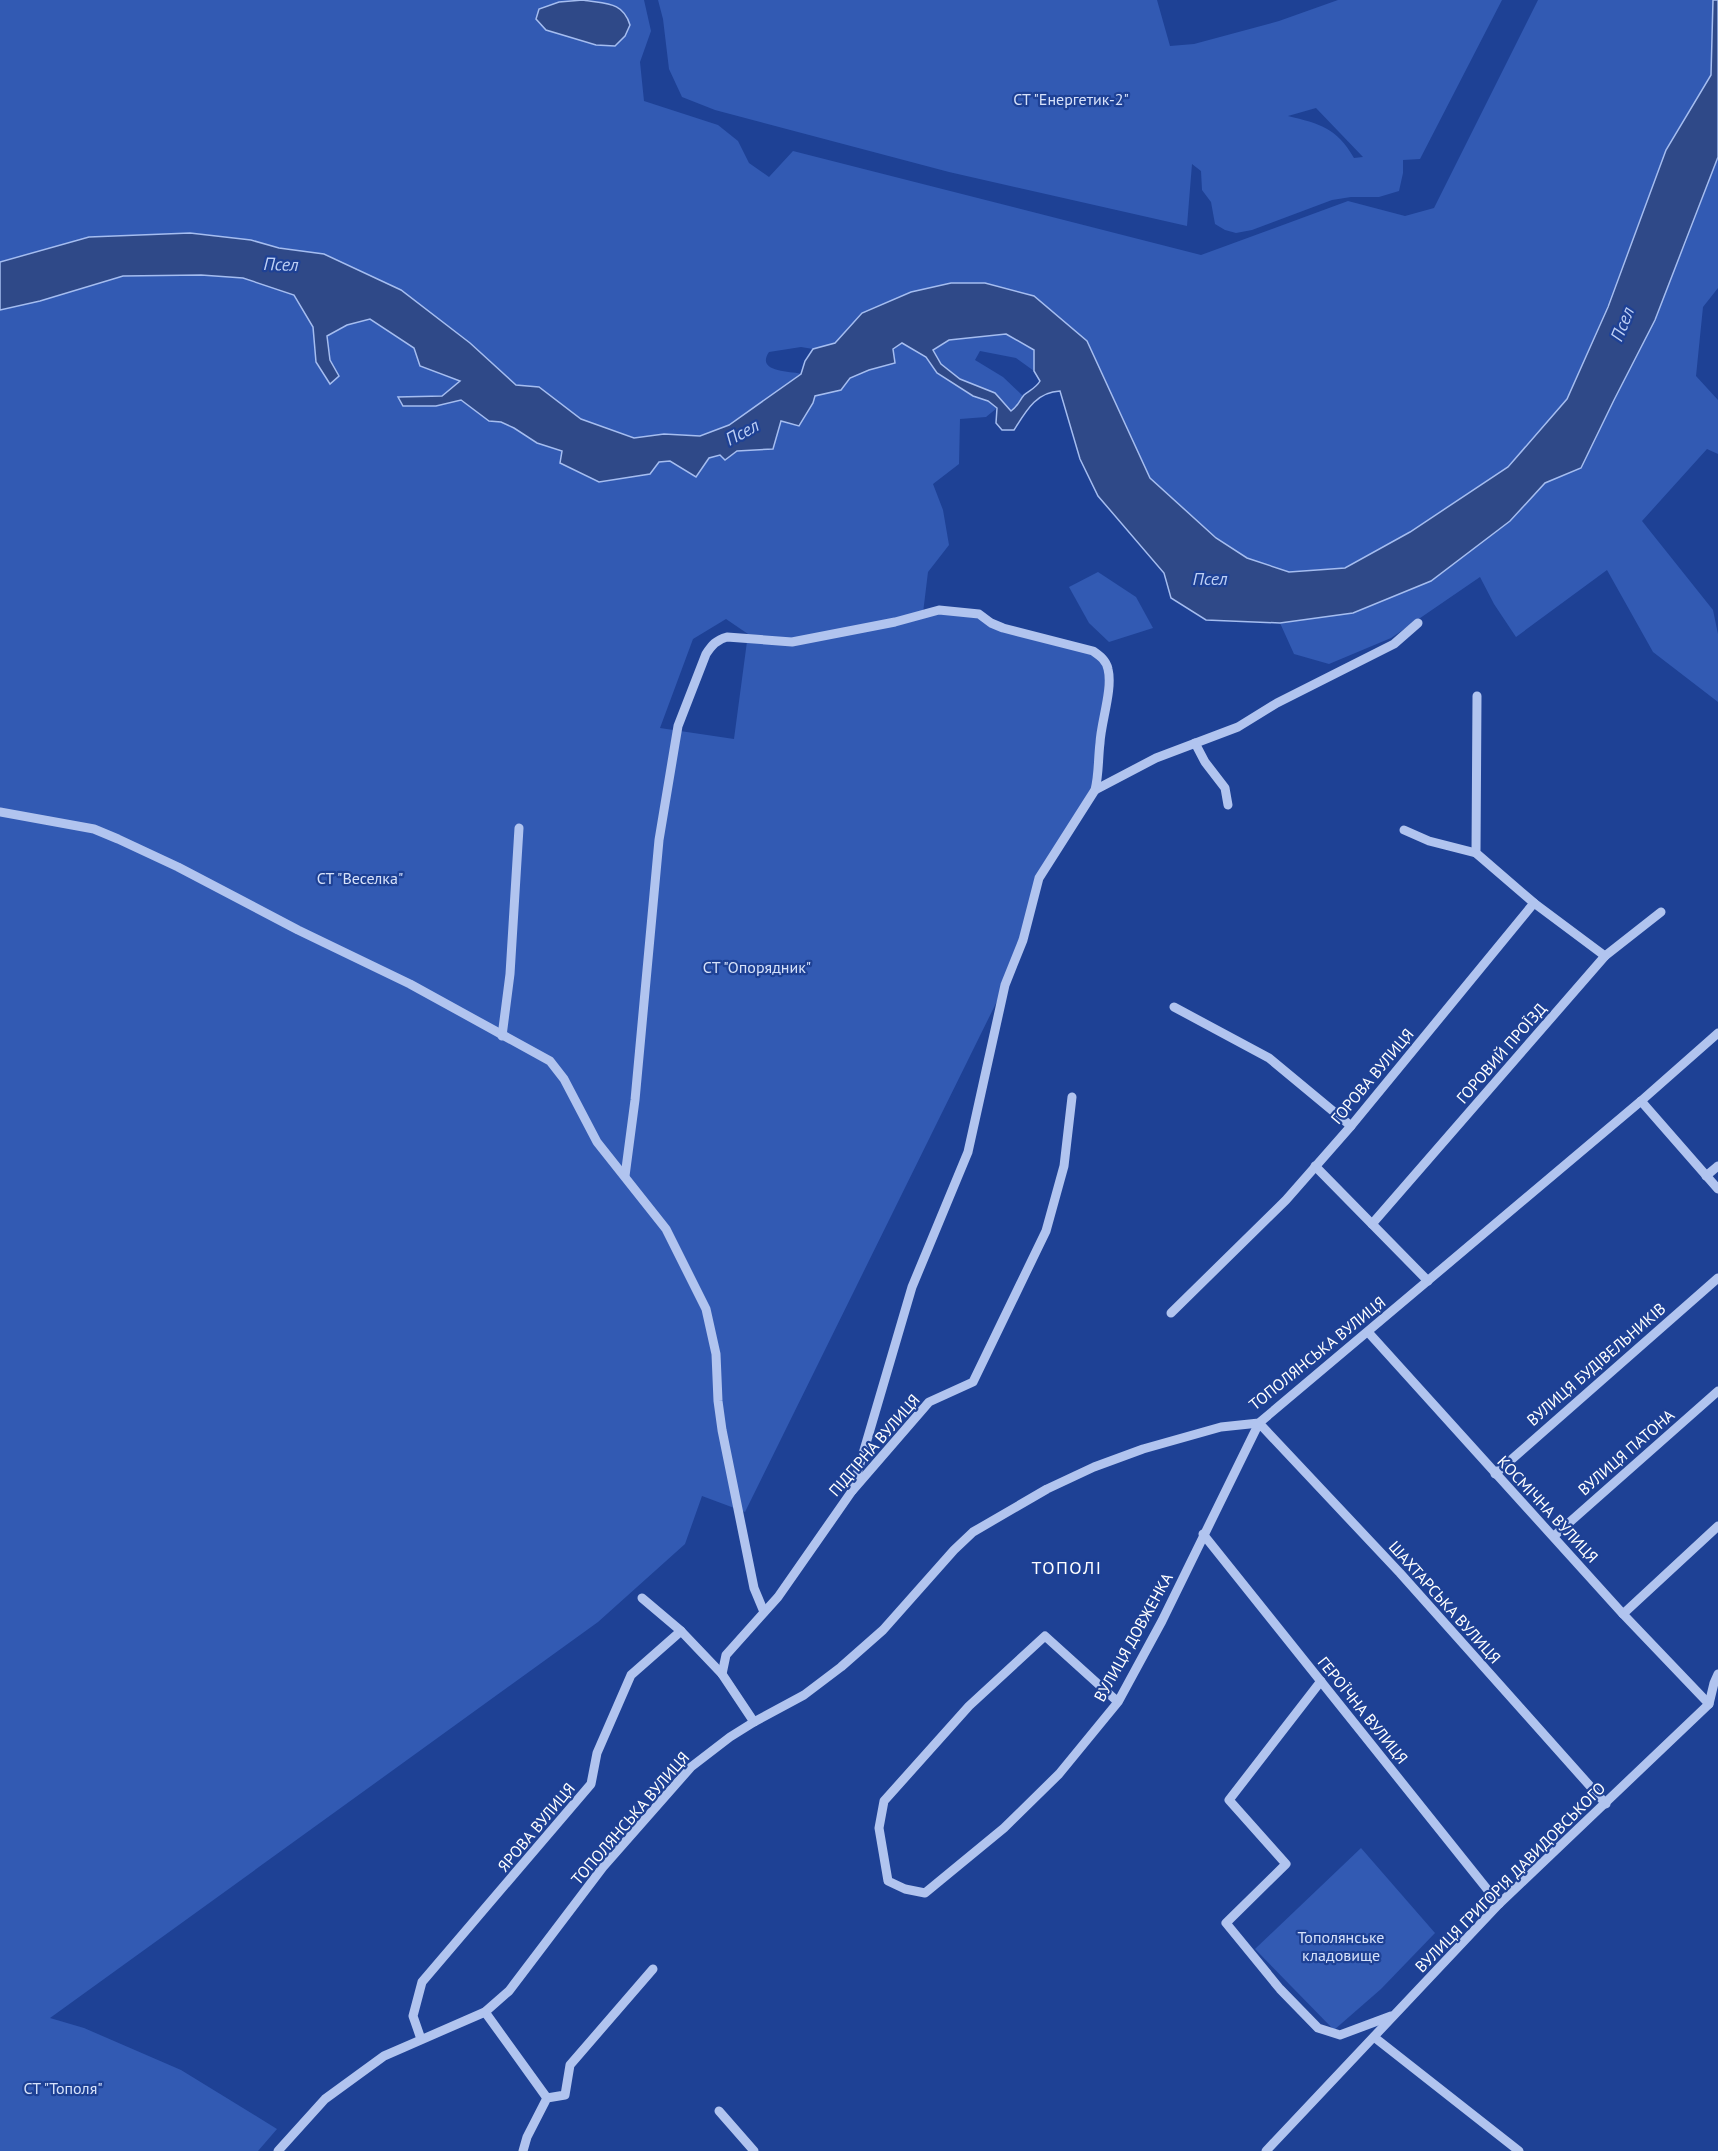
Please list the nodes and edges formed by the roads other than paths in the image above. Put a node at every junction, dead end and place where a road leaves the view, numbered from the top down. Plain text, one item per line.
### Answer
1 (1418, 623) dead end
2 (1477, 696) dead end
3 (1195, 743) junction
4 (1095, 790) junction
5 (1228, 805) dead end
6 (0, 812) edge
7 (519, 828) dead end
8 (1404, 831) dead end
9 (1476, 853) junction
10 (1534, 903) junction
11 (1661, 912) dead end
12 (1605, 956) junction
13 (1174, 1007) dead end
14 (1718, 1033) edge
15 (502, 1036) junction
16 (1072, 1097) dead end
17 (1641, 1101) junction
18 (1351, 1126) junction
19 (1315, 1166) junction
20 (1718, 1166) edge
21 (626, 1176) junction
22 (1706, 1176) junction
23 (1718, 1189) edge
24 (1372, 1224) junction
25 (1718, 1278) edge
26 (1428, 1281) junction
27 (1171, 1313) dead end
28 (1368, 1332) junction
29 (1718, 1391) edge
30 (1259, 1422) junction
31 (1495, 1474) junction
32 (852, 1491) junction
33 (1718, 1526) edge
34 (1203, 1534) junction
35 (1554, 1536) junction
36 (642, 1598) dead end
37 (764, 1612) junction
38 (1623, 1614) junction
39 (681, 1631) junction
40 (722, 1674) junction
41 (1717, 1680) edge
42 (1321, 1681) junction
43 (1118, 1702) junction
44 (1710, 1704) junction
45 (754, 1722) junction
46 (1606, 1804) junction
47 (1499, 1905) junction
48 (653, 1969) dead end
49 (485, 2012) junction
50 (1393, 2016) junction
51 (1374, 2037) junction
52 (421, 2039) junction
53 (547, 2098) junction
54 (719, 2111) dead end
55 (278, 2151) edge
56 (523, 2151) edge
57 (754, 2151) edge
58 (1266, 2151) edge
59 (1519, 2151) edge

1 - 3 street
2 - 9 street
3 - 4 street
3 - 5 street
4 - 21 street
4 - 32 street
6 - 15 street
7 - 15 street
8 - 9 street
9 - 10 street
10 - 12 street
10 - 18 street, ГОРОВА ВУЛИЦЯ
11 - 12 street, ГОРОВИЙ ПРОЇЗД
12 - 24 street, ГОРОВИЙ ПРОЇЗД
13 - 18 street
14 - 17 street, ТОПОЛЯНСЬКА ВУЛИЦЯ
15 - 21 street
16 - 32 street, ПІДГІРНА ВУЛИЦЯ
17 - 22 street
17 - 26 street, ТОПОЛЯНСЬКА ВУЛИЦЯ
18 - 19 street, ГОРОВА ВУЛИЦЯ
19 - 24 street
19 - 27 street, ГОРОВА ВУЛИЦЯ
20 - 22 street
21 - 37 street
22 - 23 street
24 - 26 street
25 - 31 street, ВУЛИЦЯ БУДІВЕЛЬНИКІВ
26 - 28 street, ТОПОЛЯНСЬКА ВУЛИЦЯ
28 - 30 street, ТОПОЛЯНСЬКА ВУЛИЦЯ
28 - 31 street, КОСМІЧНА ВУЛИЦЯ
29 - 35 street, ВУЛИЦЯ ПАТОНА
30 - 34 street, ВУЛИЦЯ ДОВЖЕНКА
30 - 45 street, ТОПОЛЯНСЬКА ВУЛИЦЯ
30 - 46 street, ШАХТАРСЬКА ВУЛИЦЯ
31 - 35 street, КОСМІЧНА ВУЛИЦЯ
32 - 37 street, ПІДГІРНА ВУЛИЦЯ
33 - 38 street
34 - 42 street, ГЕРОЇЧНА ВУЛИЦЯ
34 - 43 street, ВУЛИЦЯ ДОВЖЕНКА
35 - 38 street, КОСМІЧНА ВУЛИЦЯ
36 - 39 street
37 - 40 street, ПІДГІРНА ВУЛИЦЯ
38 - 44 street, КОСМІЧНА ВУЛИЦЯ
39 - 40 street
39 - 52 street, ЯРОВА ВУЛИЦЯ
40 - 45 street
41 - 44 street
42 - 47 street, ГЕРОЇЧНА ВУЛИЦЯ
42 - 50 street
43 - 43 street, ВУЛИЦЯ ДОВЖЕНКА
44 - 46 street, ВУЛИЦЯ ГРИГОРІЯ ДАВИДОВСЬКОГО
45 - 49 street, ТОПОЛЯНСЬКА ВУЛИЦЯ
46 - 47 street, ВУЛИЦЯ ГРИГОРІЯ ДАВИДОВСЬКОГО
47 - 50 street, ВУЛИЦЯ ГРИГОРІЯ ДАВИДОВСЬКОГО
48 - 53 street
49 - 52 street, ТОПОЛЯНСЬКА ВУЛИЦЯ
49 - 53 street
50 - 51 street, ВУЛИЦЯ ГРИГОРІЯ ДАВИДОВСЬКОГО
51 - 58 street, ВУЛИЦЯ ГРИГОРІЯ ДАВИДОВСЬКОГО
51 - 59 street
52 - 55 street, ТОПОЛЯНСЬКА ВУЛИЦЯ
53 - 56 street
54 - 57 street

